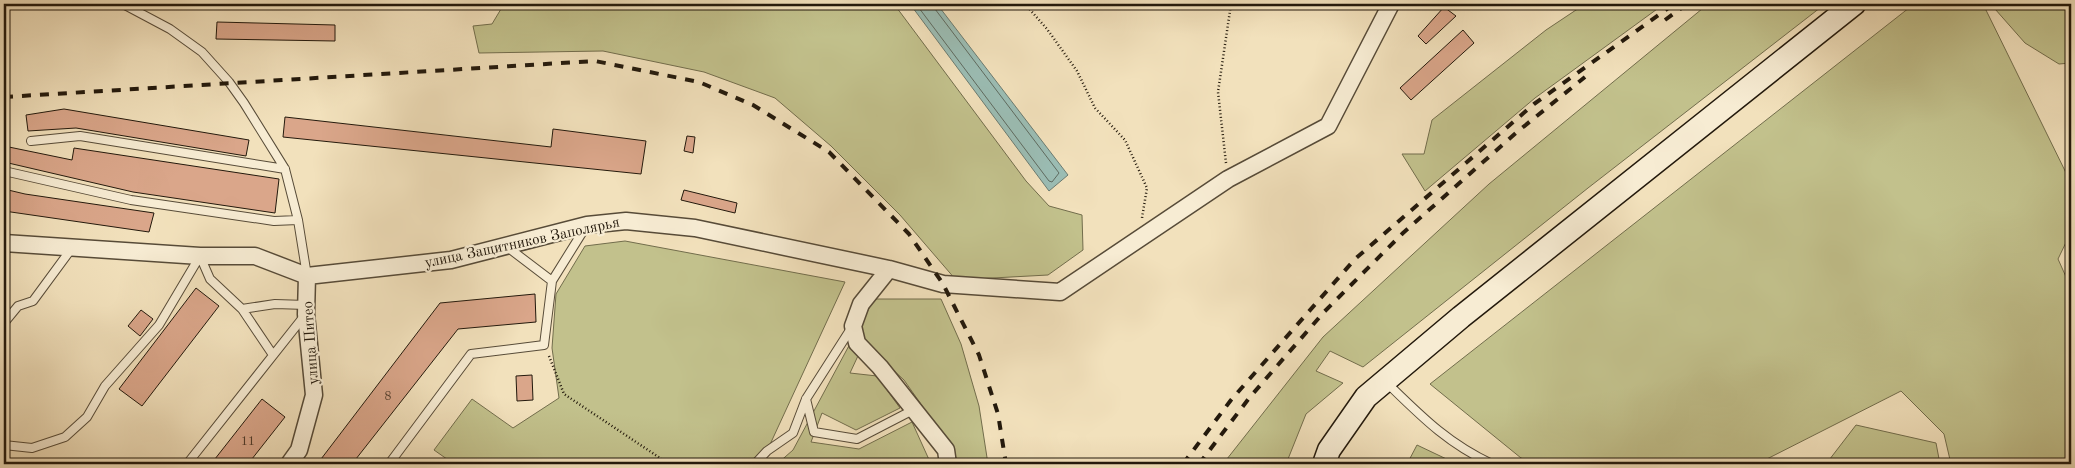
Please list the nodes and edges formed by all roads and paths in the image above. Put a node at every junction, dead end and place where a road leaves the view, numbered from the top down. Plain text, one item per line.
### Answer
1 (123, 4) edge
2 (159, 4) edge
3 (1024, 4) edge
4 (1231, 4) edge
5 (1391, 4) edge
6 (1854, 4) edge
7 (478, 5) dead end
8 (31, 141) dead end
9 (285, 169) junction
10 (4, 171) edge
11 (1228, 179) junction
12 (298, 220) junction
13 (587, 226) junction
14 (1139, 239) junction
15 (4, 243) edge
16 (506, 246) junction
17 (72, 248) junction
18 (200, 256) junction
19 (889, 270) junction
20 (307, 276) junction
21 (552, 281) junction
22 (242, 309) junction
23 (306, 310) junction
24 (4, 323) edge
25 (853, 326) junction
26 (544, 345) junction
27 (273, 355) junction
28 (1385, 382) junction
29 (806, 399) junction
30 (915, 409) junction
31 (4, 445) edge
32 (187, 464) edge
33 (289, 464) edge
34 (389, 464) edge
35 (669, 464) edge
36 (755, 464) edge
37 (948, 464) edge
38 (1324, 464) edge
39 (1492, 464) edge

1 - 9 lane
2 - 7 lane
3 - 14 path
4 - 11 path
5 - 11 street, улица Защитников Заполярья
6 - 28 main road
8 - 9 lane
9 - 12 lane
10 - 12 lane
11 - 14 street, улица Защитников Заполярья
12 - 20 lane
13 - 16 street, улица Защитников Заполярья
13 - 19 street, улица Защитников Заполярья
13 - 21 lane
14 - 19 street, улица Защитников Заполярья
15 - 17 street, улица Защитников Заполярья
16 - 20 street, улица Защитников Заполярья
16 - 21 lane
17 - 18 street, улица Защитников Заполярья
17 - 24 lane
18 - 20 street, улица Защитников Заполярья
18 - 22 lane
18 - 31 lane
19 - 25 street
20 - 23 street, улица Питео
21 - 26 lane
22 - 23 lane
22 - 27 lane
23 - 27 lane
23 - 33 street, улица Питео
25 - 29 lane
25 - 30 street
26 - 34 lane
26 - 35 path
27 - 32 lane
28 - 38 main road
28 - 39 lane
29 - 30 lane
29 - 36 lane
30 - 37 street

